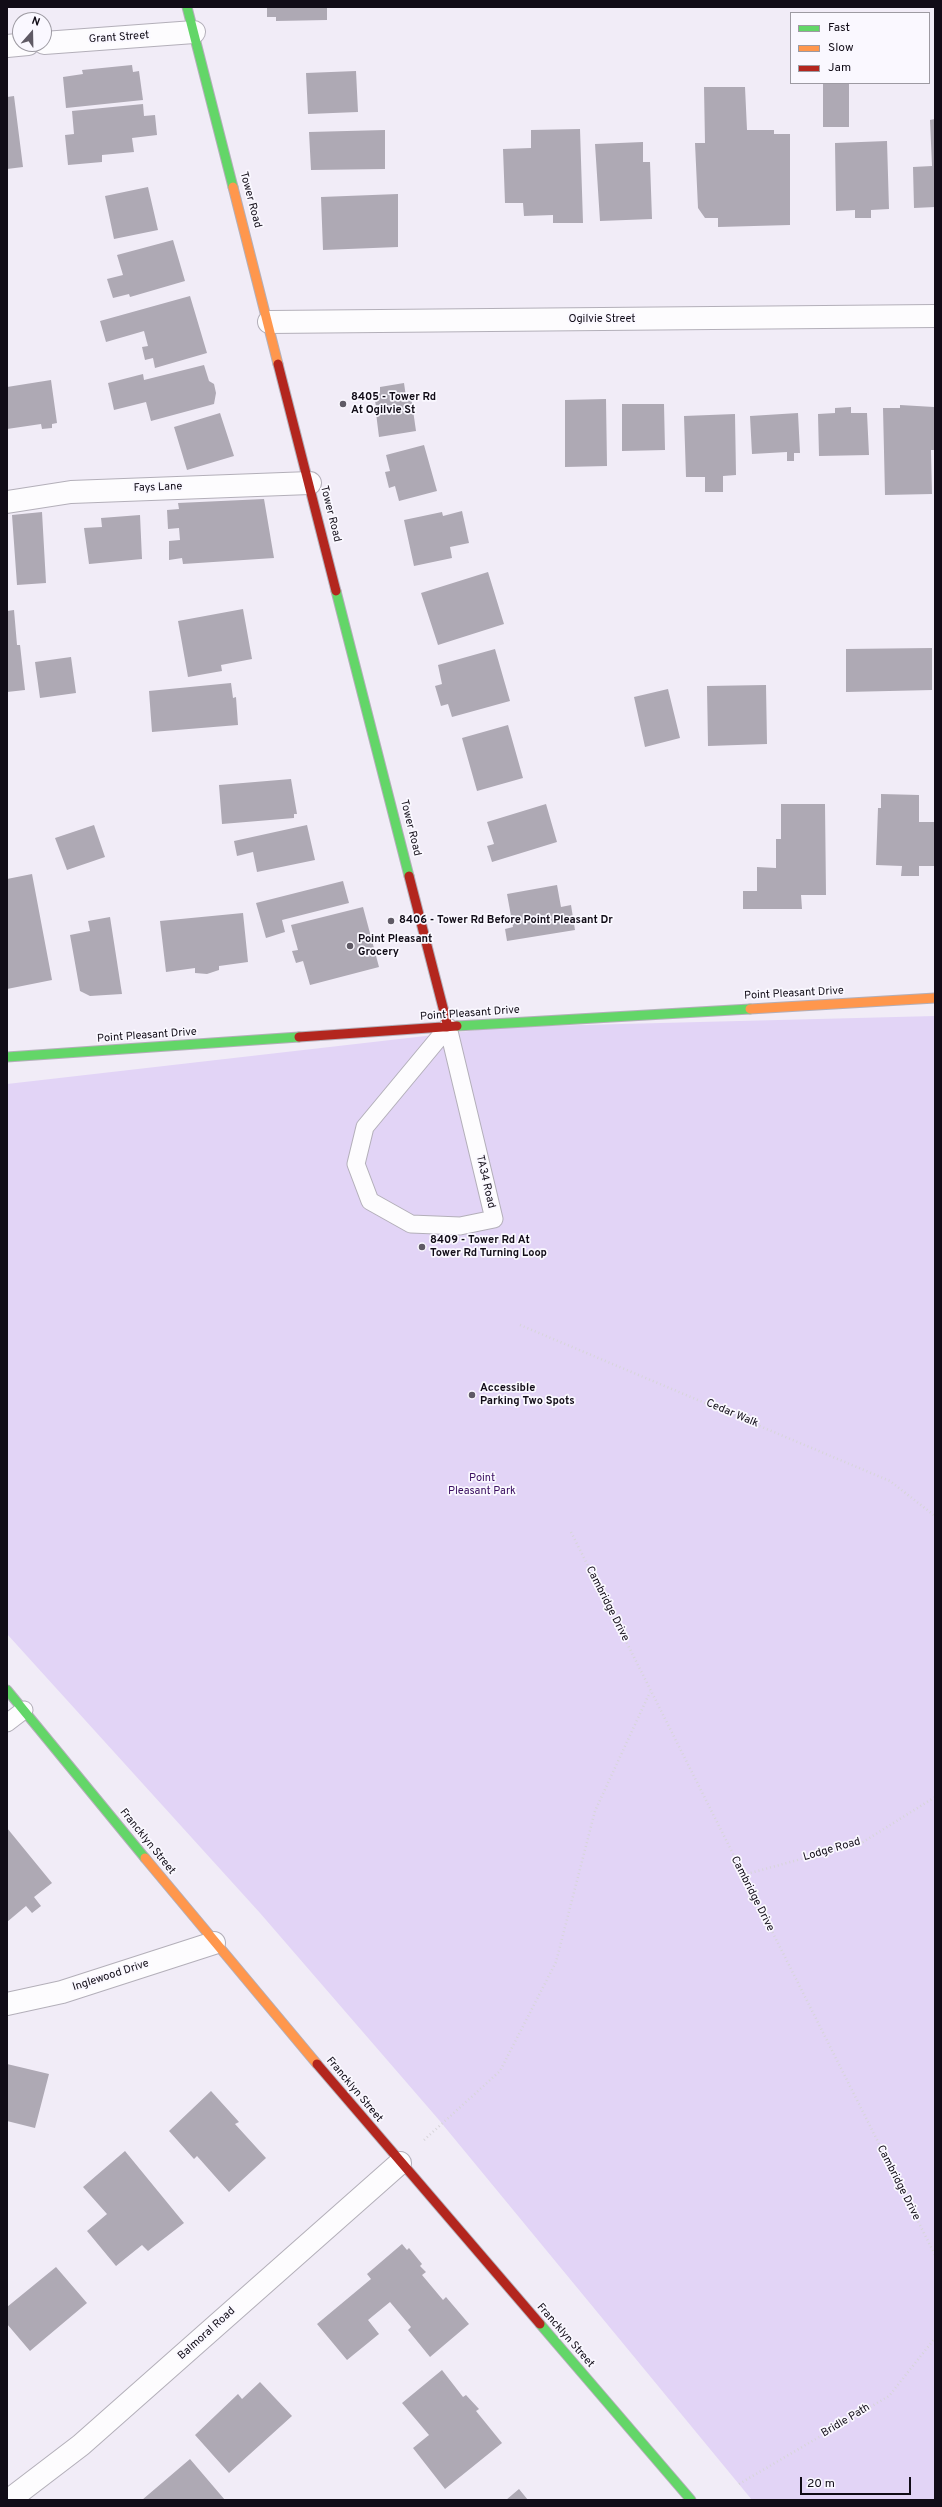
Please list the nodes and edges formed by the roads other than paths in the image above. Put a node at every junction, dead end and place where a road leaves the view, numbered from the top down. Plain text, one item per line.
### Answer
1 (187, 7) edge
2 (194, 32) junction
3 (52, 42) edge
4 (935, 316) edge
5 (269, 322) junction
6 (310, 483) junction
7 (7, 502) edge
8 (935, 998) edge
9 (448, 1027) junction
10 (7, 1057) edge
11 (7, 1690) edge
12 (24, 1710) junction
13 (7, 1723) edge
14 (214, 1943) junction
15 (7, 2004) edge
16 (400, 2162) junction
17 (9, 2500) edge
18 (691, 2500) edge

1 - 2 street, Tower Road
2 - 3 street, Grant Street
2 - 5 street, Tower Road
4 - 5 street, Ogilvie Street
5 - 6 street, Tower Road
6 - 7 street, Fays Lane
6 - 9 street, Tower Road
8 - 9 street, Point Pleasant Drive
9 - 9 lane, TA34 Road
9 - 10 street, Point Pleasant Drive
11 - 12 street, Francklyn Street
12 - 13 lane
12 - 14 street, Francklyn Street
14 - 15 street, Inglewood Drive
14 - 16 street, Francklyn Street
16 - 17 street, Balmoral Road
16 - 18 street, Francklyn Street

